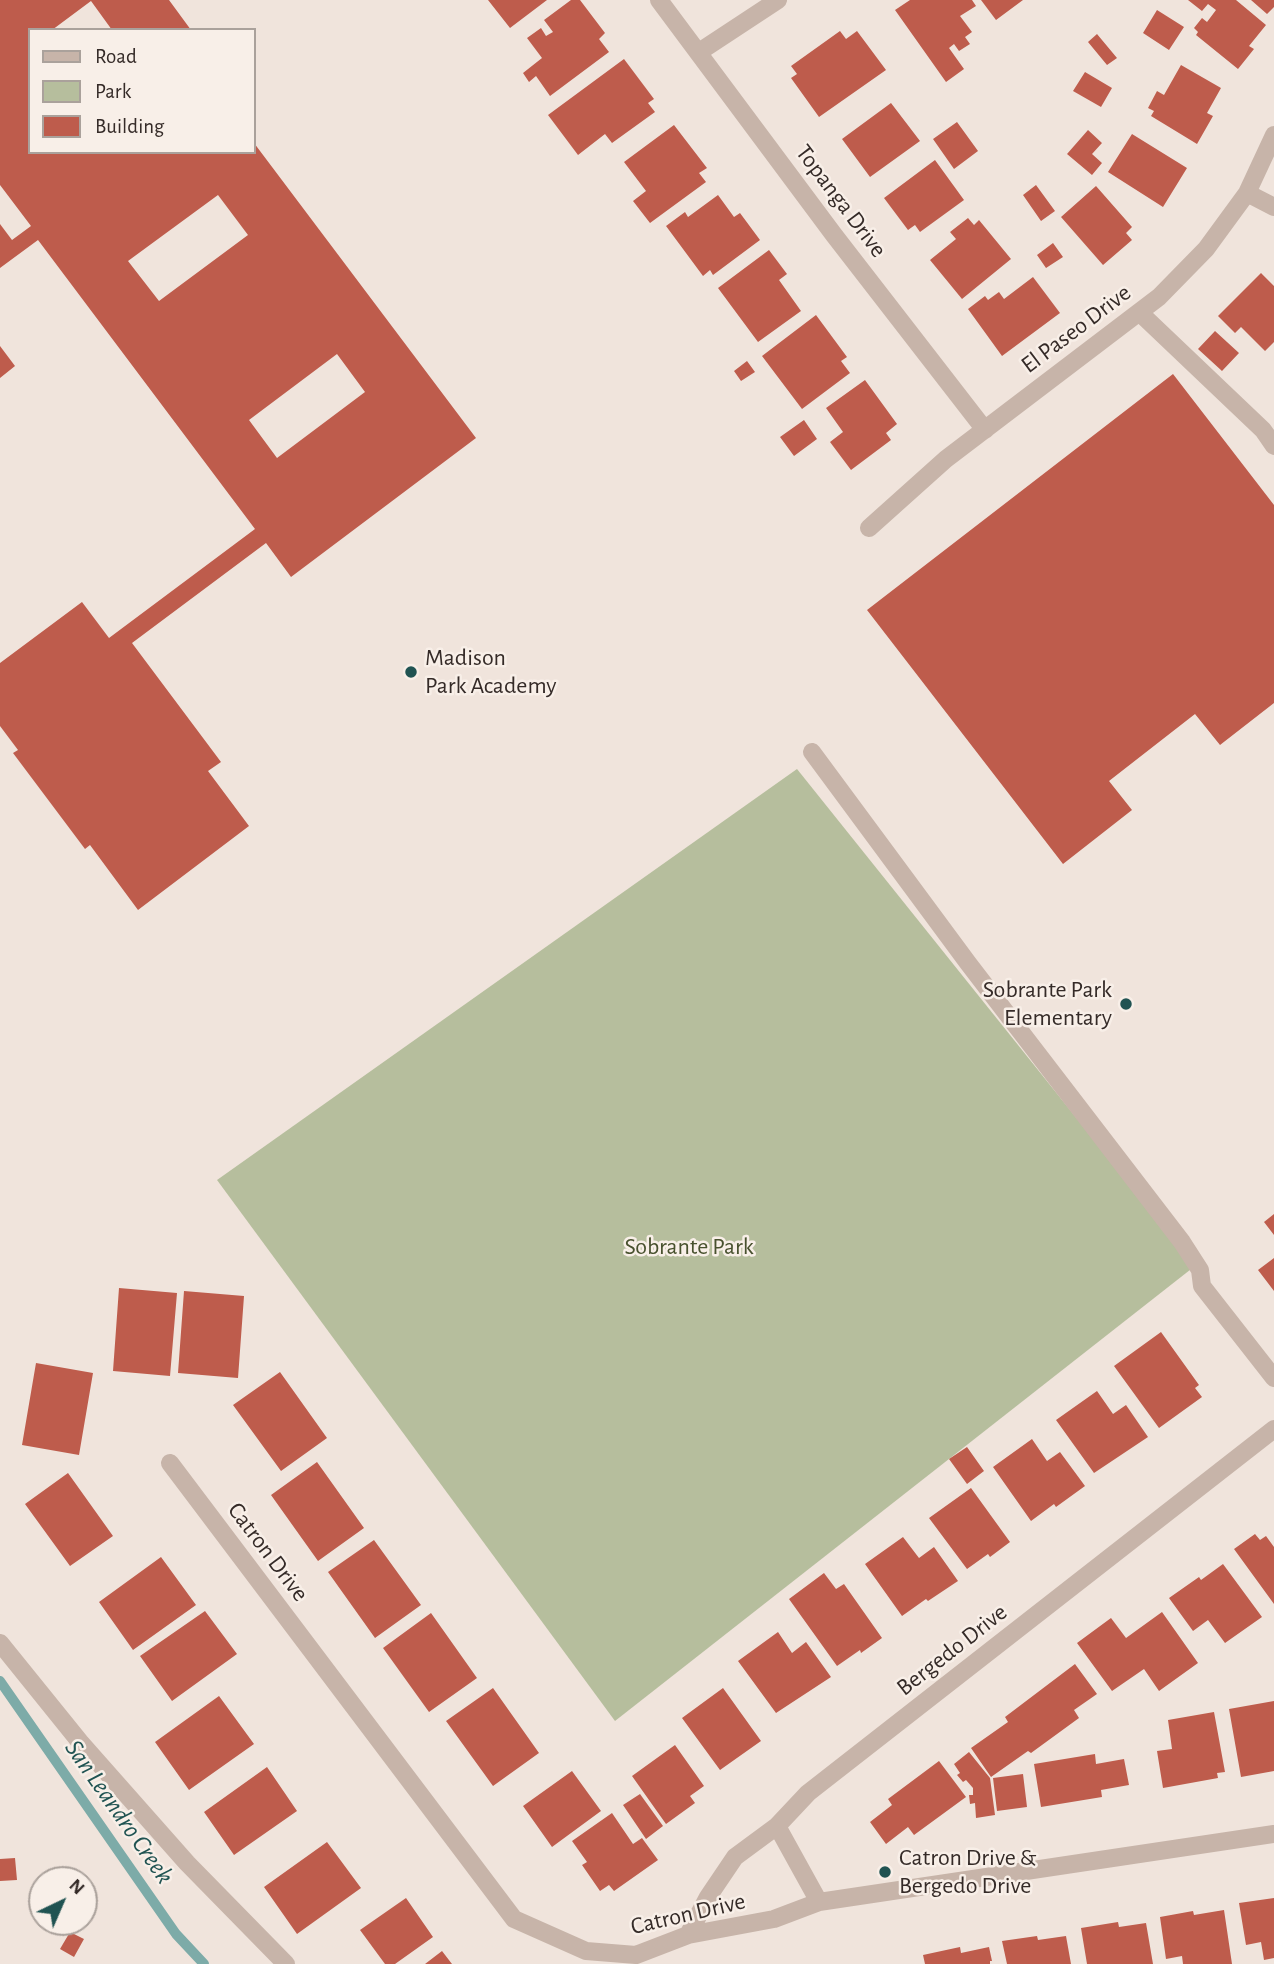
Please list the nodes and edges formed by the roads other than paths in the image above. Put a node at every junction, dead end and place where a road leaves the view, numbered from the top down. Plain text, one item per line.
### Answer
1 (659, 0) edge
2 (778, 0) edge
3 (699, 52) junction
4 (1274, 135) edge
5 (1247, 193) junction
6 (1274, 206) edge
7 (1139, 312) junction
8 (985, 430) junction
9 (1274, 446) edge
10 (869, 528) dead end
11 (812, 752) dead end
12 (1274, 1378) edge
13 (1274, 1429) edge
14 (170, 1463) dead end
15 (0, 1643) edge
16 (776, 1826) junction
17 (1274, 1834) edge
18 (820, 1902) junction
19 (688, 1935) junction
20 (286, 1964) edge

1 - 3 street, Topanga Drive
2 - 3 street
3 - 8 street, Topanga Drive
4 - 5 street, El Paseo Drive
5 - 6 street
5 - 7 street, El Paseo Drive
7 - 8 street, El Paseo Drive
7 - 9 street
8 - 10 street, El Paseo Drive
11 - 12 street
13 - 16 street, Bergedo Drive
14 - 19 street, Catron Drive
15 - 20 street
16 - 18 street
16 - 19 street, Bergedo Drive
17 - 18 street, Catron Drive
18 - 19 street, Catron Drive

